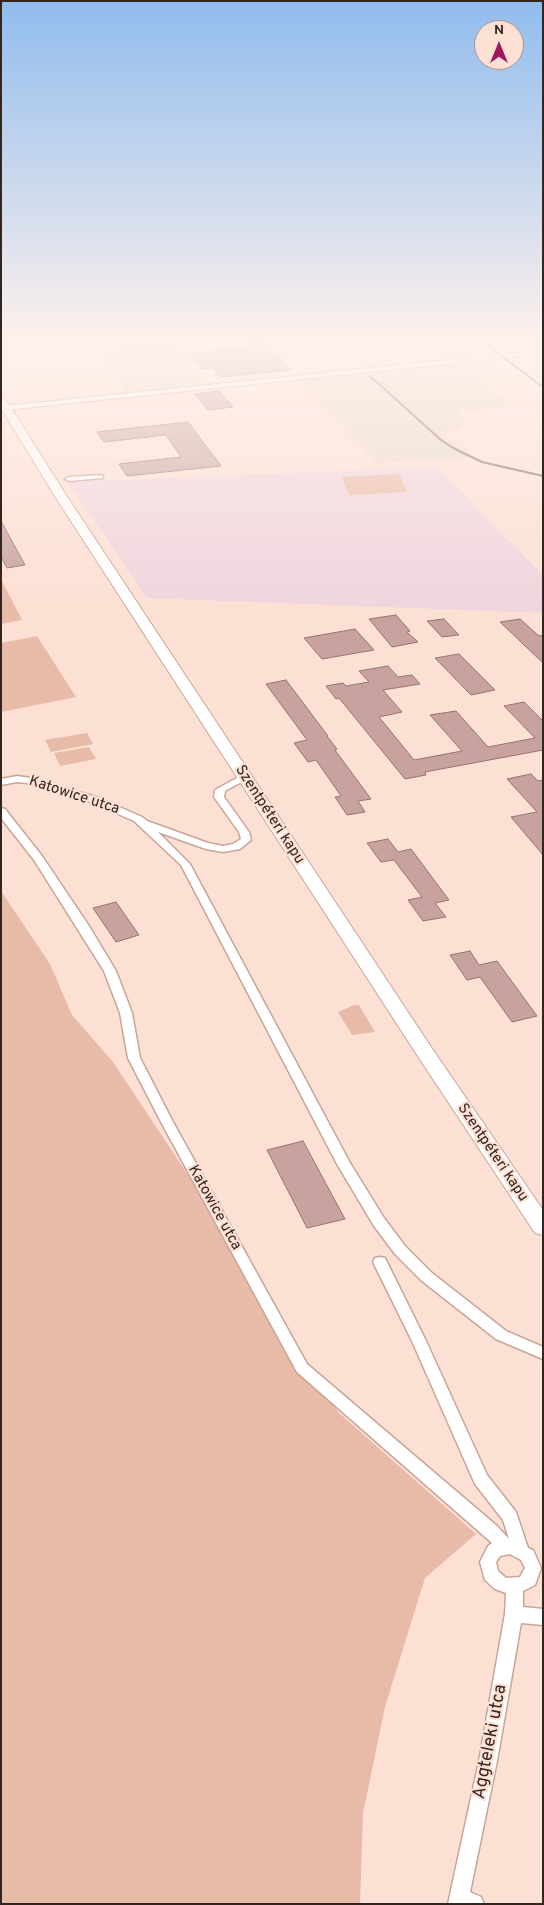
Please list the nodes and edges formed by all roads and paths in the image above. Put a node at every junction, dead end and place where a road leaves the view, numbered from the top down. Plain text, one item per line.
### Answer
1 (20, 430) edge
2 (101, 477) dead end
3 (69, 479) dead end
4 (244, 777) junction
5 (1, 782) edge
6 (1, 811) edge
7 (143, 823) junction
8 (192, 840) junction
9 (170, 850) junction
10 (543, 1226) edge
11 (380, 1262) dead end
12 (543, 1353) edge
13 (513, 1549) junction
14 (515, 1585) junction
15 (514, 1614) junction
16 (543, 1617) edge
17 (464, 1902) edge

1 - 4 main road, Szentpéteri kapu
2 - 3 street
4 - 8 street, Katowice utca
4 - 10 main road, Szentpéteri kapu
5 - 7 street, Katowice utca
6 - 13 street, Katowice utca
7 - 8 street, Katowice utca
7 - 9 street, Katowice utca
8 - 9 street
9 - 12 street, Katowice utca
11 - 13 street
13 - 14 street
13 - 14 street
14 - 15 street, Aggteleki utca
15 - 16 street
15 - 17 street, Aggteleki utca

